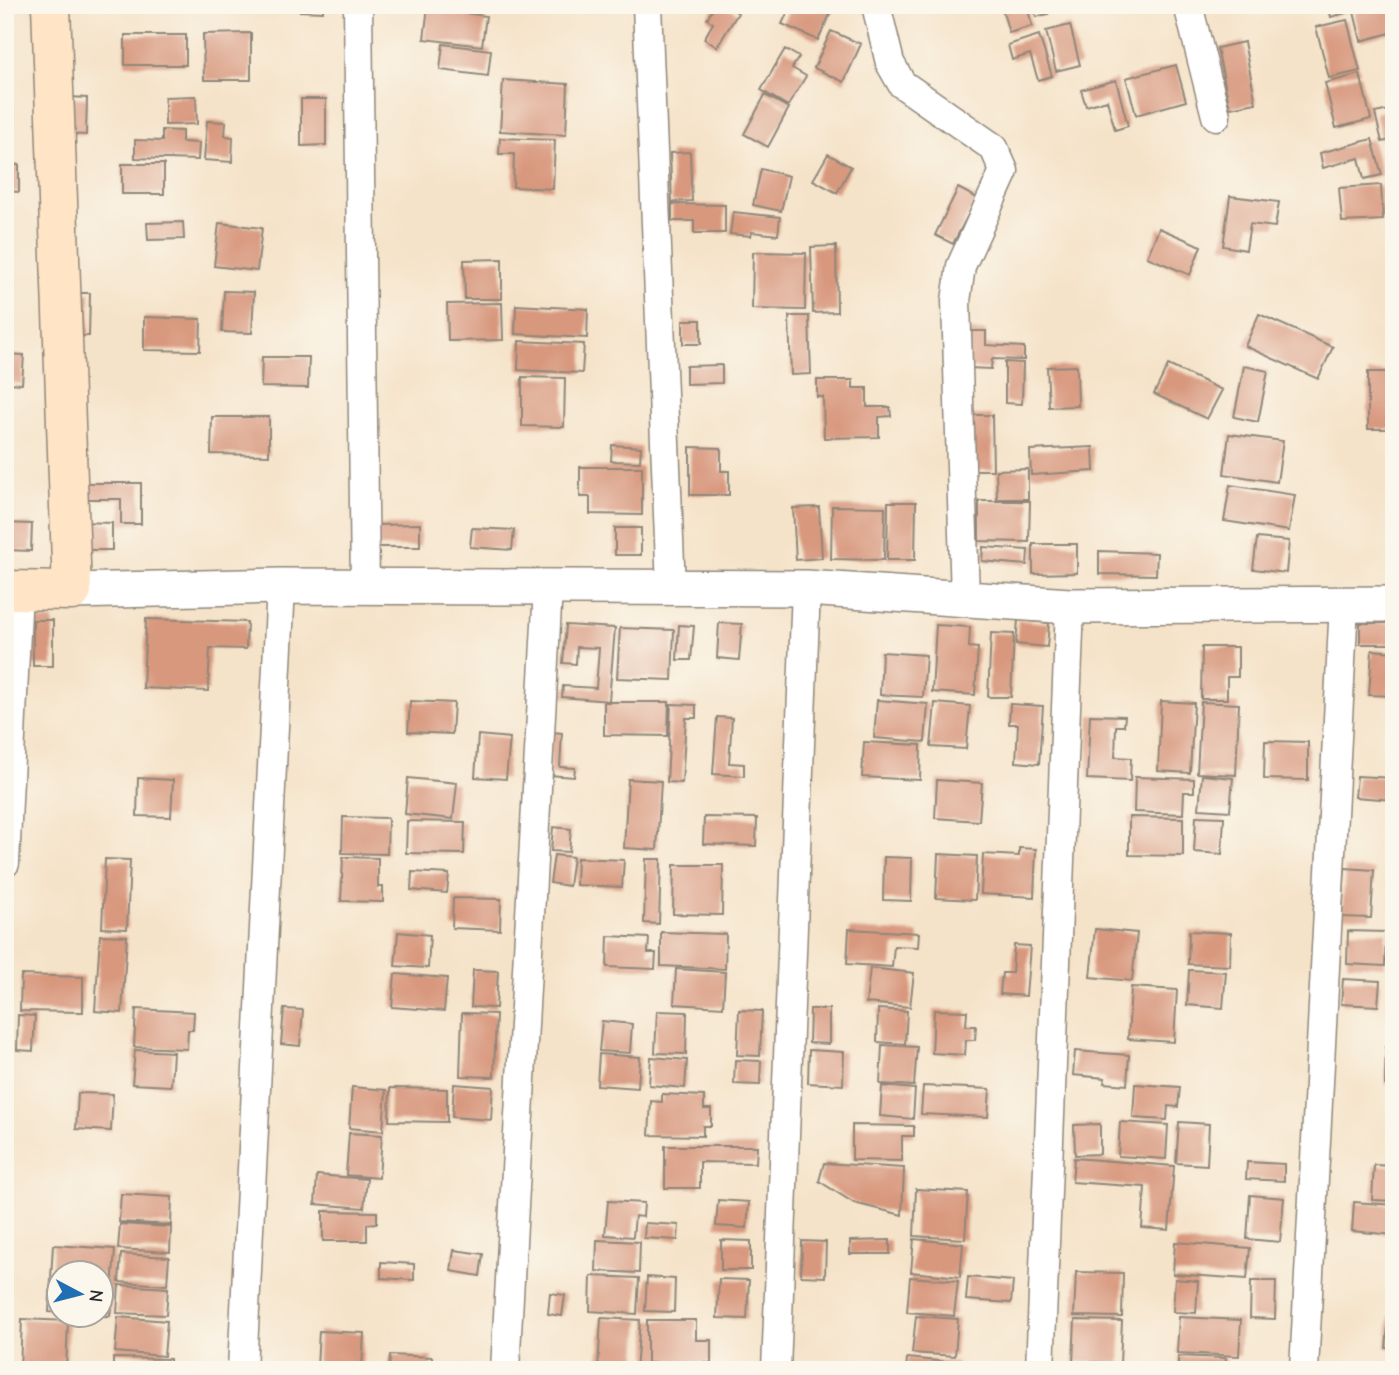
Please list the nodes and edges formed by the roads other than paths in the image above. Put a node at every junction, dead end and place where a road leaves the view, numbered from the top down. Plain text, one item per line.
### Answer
1 (51, 5) edge
2 (358, 5) edge
3 (647, 5) edge
4 (876, 5) edge
5 (1188, 5) edge
6 (1216, 116) dead end
7 (281, 586) junction
8 (365, 587) junction
9 (548, 588) junction
10 (671, 588) junction
11 (806, 588) junction
12 (12, 590) edge
13 (72, 591) junction
14 (965, 598) junction
15 (1344, 604) junction
16 (1394, 604) edge
17 (1070, 606) junction
18 (5, 863) edge
19 (242, 1370) edge
20 (505, 1370) edge
21 (776, 1370) edge
22 (1040, 1370) edge
23 (1304, 1370) edge

1 - 13 main road
2 - 8 street
3 - 10 street
4 - 14 street
5 - 6 street
7 - 8 street
7 - 13 street
7 - 19 street
8 - 9 street
9 - 10 street
9 - 20 street
10 - 11 street
11 - 14 street
11 - 21 street
12 - 13 main road
12 - 18 street
14 - 17 street
15 - 16 street
15 - 17 street
15 - 23 street
17 - 22 street

